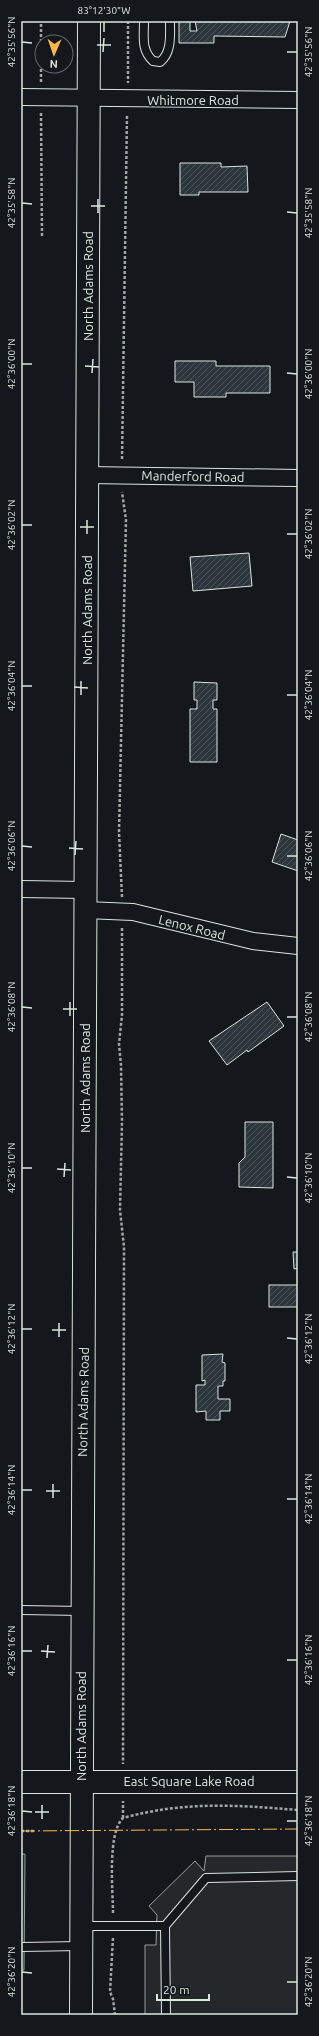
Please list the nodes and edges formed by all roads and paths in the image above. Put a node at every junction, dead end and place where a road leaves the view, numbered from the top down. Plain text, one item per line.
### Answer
1 (41, 21) edge
2 (89, 21) edge
3 (128, 21) edge
4 (144, 21) edge
5 (170, 21) edge
6 (128, 88) dead end
7 (21, 97) edge
8 (41, 97) junction
9 (89, 98) junction
10 (298, 100) edge
11 (128, 112) dead end
12 (42, 236) dead end
13 (122, 462) dead end
14 (87, 475) junction
15 (298, 478) edge
16 (122, 492) dead end
17 (21, 889) edge
18 (122, 897) dead end
19 (85, 900) junction
20 (122, 925) dead end
21 (298, 946) edge
22 (21, 1610) edge
23 (82, 1612) junction
24 (124, 1753) dead end
25 (80, 1781) junction
26 (21, 1782) edge
27 (298, 1782) edge
28 (123, 1808) dead end
29 (298, 1810) edge
30 (21, 1831) edge
31 (35, 1831) dead end
32 (298, 1876) edge
33 (165, 1926) junction
34 (81, 1936) junction
35 (21, 1947) edge
36 (81, 2015) edge
37 (166, 2015) edge

1 - 8 path
2 - 9 street, North Adams Road
3 - 6 path
4 - 5 lane
7 - 8 street, Whitmore Road
8 - 9 street, Whitmore Road
8 - 12 path
9 - 10 street, Whitmore Road
9 - 14 street, North Adams Road
11 - 13 path
14 - 15 street, Manderford Road
14 - 19 street, North Adams Road
16 - 18 path
17 - 19 street, Lenox Road
19 - 21 street, Lenox Road
19 - 23 street, North Adams Road
20 - 24 path
22 - 23 lane
23 - 25 street, North Adams Road
25 - 26 street, East Square Lake Road
25 - 27 street, East Square Lake Road
25 - 34 street, North Adams Road
28 - 29 path
30 - 31 path
32 - 33 lane
33 - 34 lane
33 - 37 lane
34 - 35 lane
34 - 36 street, North Adams Road

